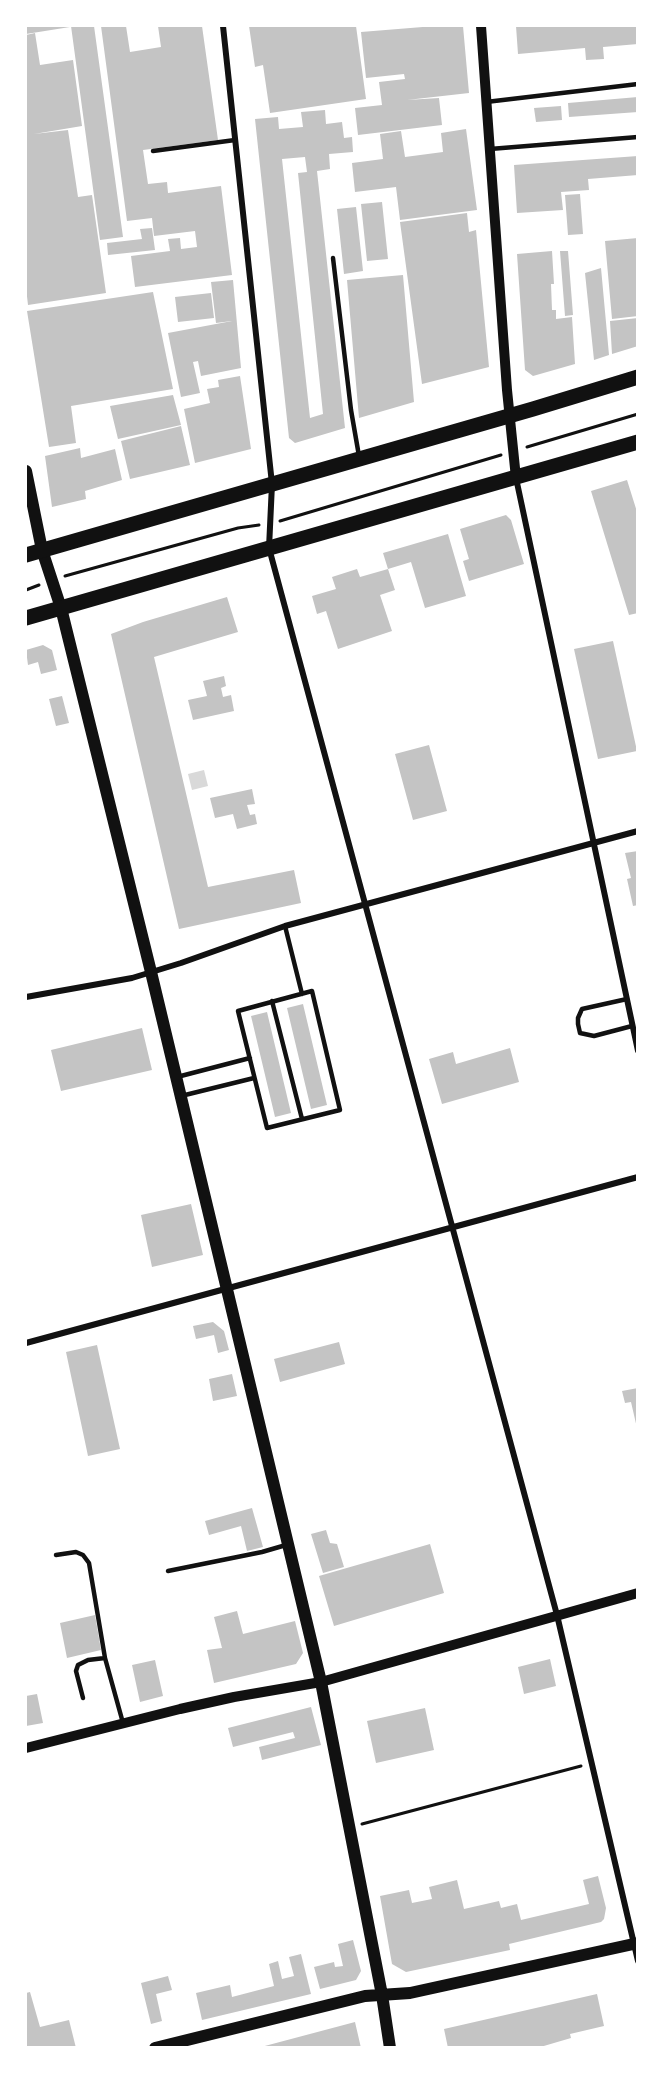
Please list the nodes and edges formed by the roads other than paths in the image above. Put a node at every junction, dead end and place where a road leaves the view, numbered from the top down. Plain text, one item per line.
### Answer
1 (223, 26) edge
2 (481, 26) edge
3 (638, 84) edge
4 (486, 102) junction
5 (638, 137) edge
6 (235, 140) junction
7 (490, 149) junction
8 (153, 152) dead end
9 (333, 258) dead end
10 (638, 377) edge
11 (509, 416) junction
12 (638, 442) edge
13 (359, 459) junction
14 (26, 471) edge
15 (516, 478) junction
16 (272, 484) junction
17 (29, 510) edge
18 (269, 548) junction
19 (42, 550) junction
20 (26, 555) edge
21 (61, 608) junction
22 (26, 618) edge
23 (638, 831) edge
24 (593, 843) junction
25 (365, 903) junction
26 (285, 926) junction
27 (152, 972) junction
28 (302, 994) junction
29 (26, 997) edge
30 (627, 999) junction
31 (272, 1001) junction
32 (632, 1026) junction
33 (638, 1051) edge
34 (249, 1058) junction
35 (176, 1077) junction
36 (255, 1078) junction
37 (181, 1096) junction
38 (302, 1119) junction
39 (638, 1177) edge
40 (453, 1228) junction
41 (227, 1289) junction
42 (26, 1343) edge
43 (288, 1544) junction
44 (56, 1555) dead end
45 (168, 1571) dead end
46 (638, 1593) edge
47 (557, 1615) junction
48 (105, 1658) junction
49 (321, 1682) junction
50 (83, 1698) dead end
51 (123, 1723) junction
52 (26, 1748) edge
53 (636, 1943) edge
54 (638, 1960) edge
55 (382, 1995) junction
56 (155, 2048) edge
57 (390, 2048) edge

1 - 6 street
2 - 4 street
3 - 4 lane
4 - 7 street
5 - 7 lane
6 - 8 lane
6 - 16 street
7 - 11 street
9 - 13 lane
10 - 11 main road
11 - 13 main road
11 - 15 street
12 - 15 main road
13 - 16 main road
14 - 17 main road
15 - 18 main road
15 - 24 street
16 - 18 street
16 - 19 main road
17 - 19 main road
18 - 21 main road
18 - 25 street
19 - 20 main road
19 - 21 main road
21 - 22 main road
21 - 27 main road
23 - 24 street
24 - 25 street
24 - 30 street
25 - 26 street
25 - 40 street
26 - 27 street
26 - 28 lane
27 - 29 street
27 - 35 main road
28 - 31 lane
28 - 38 lane
30 - 32 street
30 - 32 lane
31 - 34 lane
31 - 38 lane
32 - 33 street
34 - 35 lane
34 - 36 lane
35 - 37 main road
36 - 37 lane
36 - 38 lane
37 - 41 main road
39 - 40 street
40 - 41 street
40 - 47 street
41 - 42 street
41 - 43 main road
43 - 45 lane
43 - 49 main road
44 - 48 lane
46 - 47 street
47 - 49 street
47 - 53 street
48 - 50 lane
48 - 51 lane
49 - 51 street
49 - 55 main road
51 - 52 street
53 - 54 street
53 - 55 main road
55 - 56 main road
55 - 57 main road

